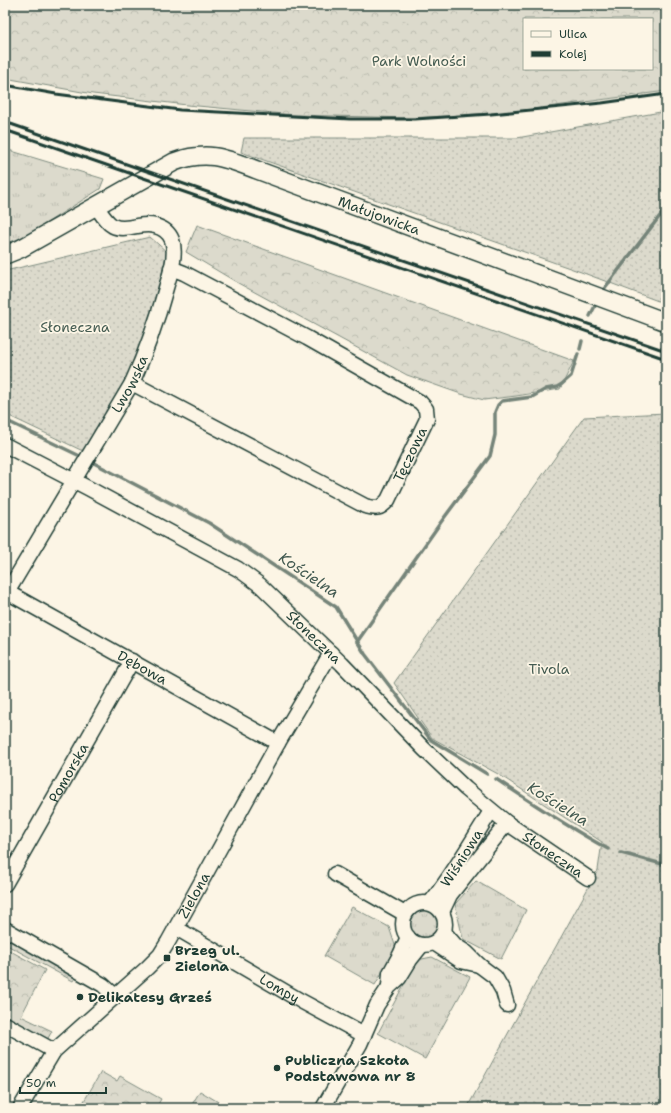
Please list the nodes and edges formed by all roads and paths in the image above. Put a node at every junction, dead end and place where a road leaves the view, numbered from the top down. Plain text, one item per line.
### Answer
1 (96, 206) junction
2 (5, 254) edge
3 (171, 268) junction
4 (666, 322) edge
5 (132, 382) junction
6 (5, 445) edge
7 (74, 481) junction
8 (6, 594) edge
9 (331, 653) junction
10 (132, 661) junction
11 (278, 743) junction
12 (491, 811) junction
13 (507, 823) junction
14 (335, 874) dead end
15 (588, 878) dead end
16 (5, 884) edge
17 (430, 903) junction
18 (442, 912) junction
19 (405, 914) junction
20 (176, 928) junction
21 (5, 929) edge
22 (444, 932) junction
23 (408, 938) junction
24 (428, 944) junction
25 (478, 965) junction
26 (388, 987) junction
27 (114, 996) junction
28 (507, 1005) dead end
29 (5, 1024) edge
30 (364, 1035) junction
31 (54, 1052) junction
32 (20, 1108) edge
33 (323, 1108) edge

1 - 2 street, Małujowicka
1 - 3 street, Lwowska
1 - 4 street, Małujowicka
3 - 5 street, Lwowska
3 - 5 street, Tęczowa
5 - 7 street, Lwowska
6 - 7 street, Słoneczna
7 - 8 street, Lwowska
7 - 9 street, Słoneczna
8 - 10 street, Dębowa
9 - 11 street, Zielona
9 - 12 street, Słoneczna
10 - 11 street, Dębowa
10 - 16 street, Pomorska
11 - 20 street, Zielona
12 - 13 street, Słoneczna
12 - 17 street, Wiśniowa
13 - 15 street, Słoneczna
13 - 18 street, Wiśniowa
14 - 19 street
17 - 18 street
17 - 19 street
18 - 22 street
19 - 23 street
20 - 27 street, Zielona
20 - 30 street, Lompy
21 - 27 street
22 - 24 street
22 - 25 street
23 - 24 street
23 - 26 street
24 - 25 street
24 - 26 street
25 - 28 street
26 - 30 street
27 - 31 street, Zielona
29 - 31 street
30 - 33 street
31 - 32 street, Zielona

